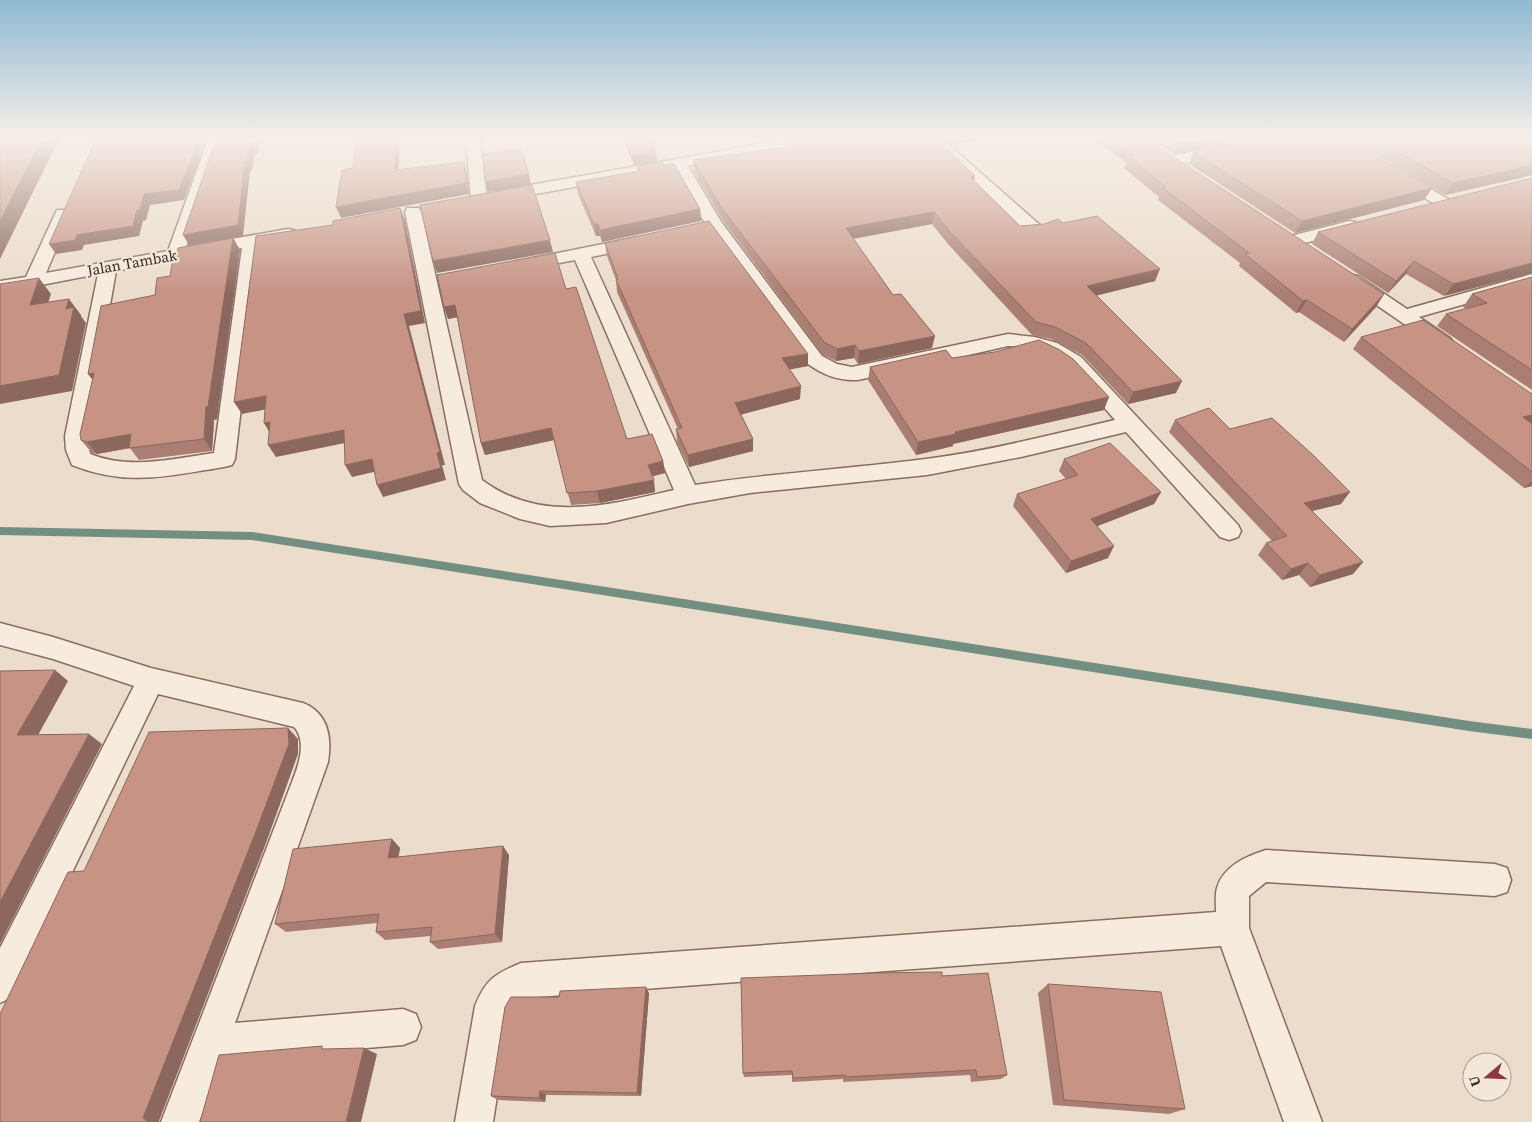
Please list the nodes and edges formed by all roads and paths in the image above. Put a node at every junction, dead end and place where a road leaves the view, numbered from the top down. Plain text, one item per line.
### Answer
1 (198, 189) edge
2 (477, 189) edge
3 (536, 189) edge
4 (689, 189) edge
5 (990, 189) edge
6 (1421, 189) edge
7 (1462, 198) edge
8 (69, 200) edge
9 (478, 200) junction
10 (460, 203) edge
11 (1444, 203) junction
12 (432, 208) edge
13 (1420, 208) edge
14 (413, 212) junction
15 (394, 215) edge
16 (1367, 221) edge
17 (308, 230) edge
18 (1035, 230) edge
19 (1277, 230) edge
20 (657, 238) edge
21 (252, 241) junction
22 (1293, 241) junction
23 (1309, 251) edge
24 (581, 254) junction
25 (175, 255) junction
26 (108, 267) junction
27 (505, 268) edge
28 (1341, 273) edge
29 (1532, 279) edge
30 (33, 280) junction
31 (0, 286) edge
32 (1404, 315) junction
33 (1460, 353) edge
34 (1132, 423) junction
35 (688, 495) junction
36 (1229, 531) dead end
37 (3, 639) edge
38 (151, 680) junction
39 (1495, 880) dead end
40 (1232, 928) junction
41 (0, 985) edge
42 (403, 1028) dead end
43 (209, 1042) junction
44 (180, 1122) edge
45 (474, 1122) edge
46 (1303, 1122) edge

1 - 25 street
2 - 9 street
3 - 9 street
4 - 34 street
5 - 18 street
6 - 11 street
7 - 11 street
8 - 30 street
9 - 10 street
11 - 13 street
12 - 14 street
14 - 15 street
14 - 35 street
16 - 22 street
17 - 21 street, Jalan Tambak
19 - 22 street
20 - 24 street
21 - 25 street, Jalan Tambak
21 - 26 street
22 - 23 street
24 - 27 street
24 - 35 street
25 - 26 street, Jalan Tambak
26 - 30 street, Jalan Tambak
28 - 32 street
29 - 32 street
30 - 31 street, Jalan Tambak
32 - 33 street
34 - 35 street
34 - 36 street
37 - 38 street
38 - 41 street
38 - 43 street
39 - 40 street
40 - 45 street
40 - 46 street
42 - 43 street
43 - 44 street

